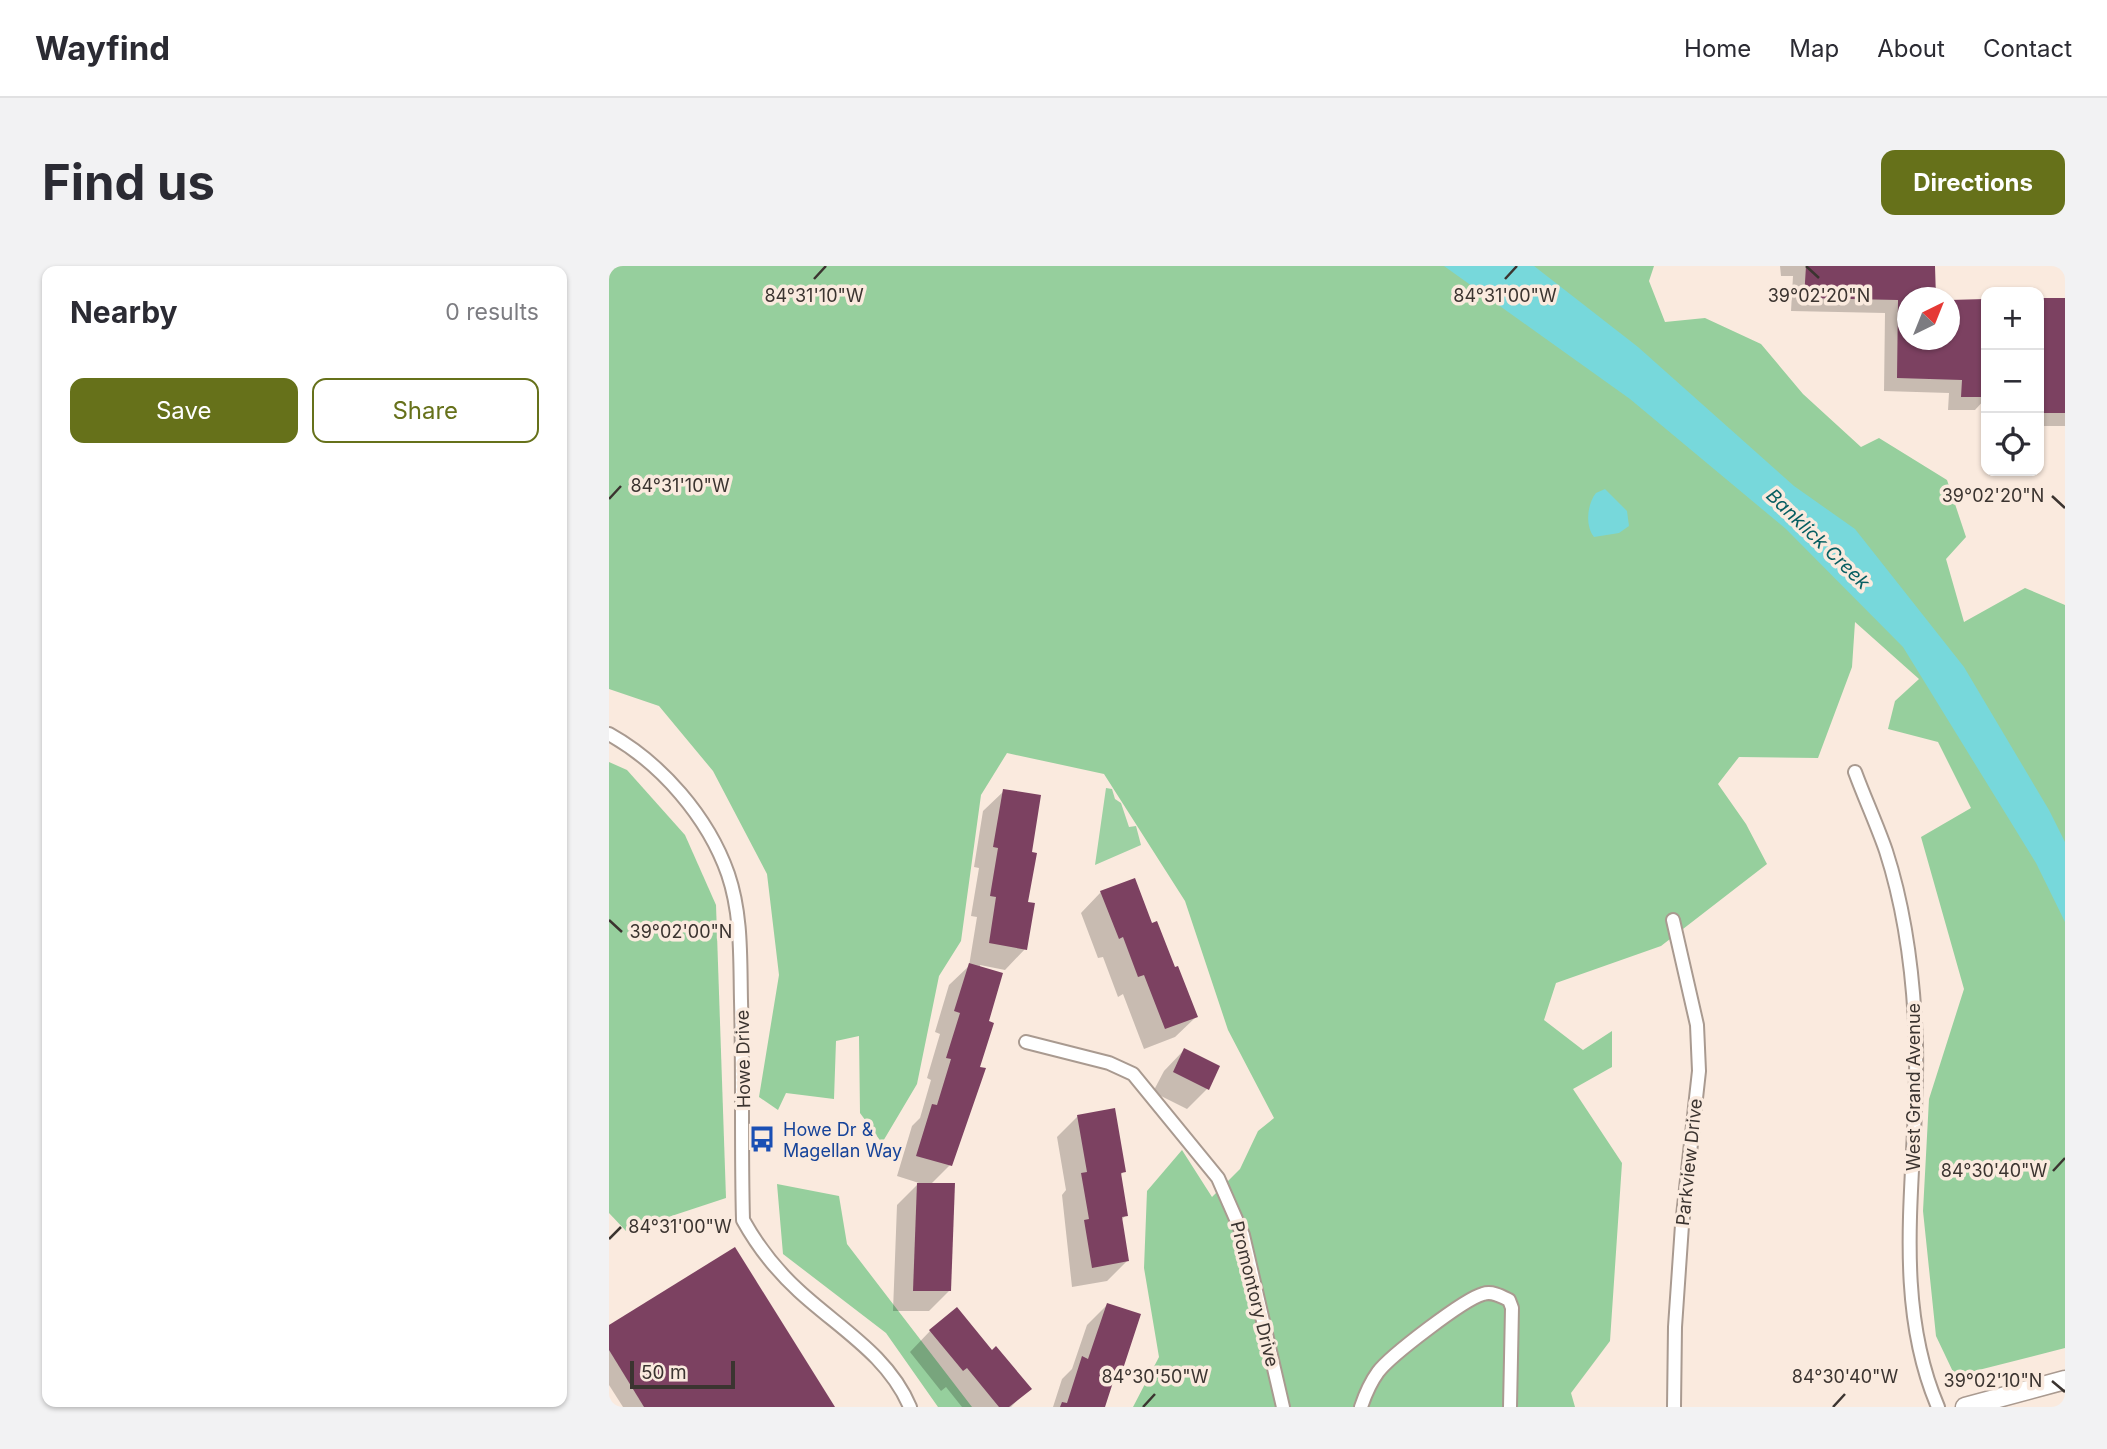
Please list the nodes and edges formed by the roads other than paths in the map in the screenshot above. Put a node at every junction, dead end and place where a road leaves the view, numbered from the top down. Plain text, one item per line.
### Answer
1 (609, 734) edge
2 (1855, 772) dead end
3 (1673, 920) dead end
4 (1026, 1042) dead end
5 (2065, 1380) edge
6 (910, 1407) edge
7 (1283, 1407) edge
8 (1361, 1407) edge
9 (1510, 1407) edge
10 (1675, 1407) edge
11 (1938, 1407) edge
12 (1965, 1407) edge

1 - 6 street, Howe Drive
2 - 11 street, West Grand Avenue
3 - 10 street, Parkview Drive
4 - 7 street, Promontory Drive
5 - 12 main road
8 - 9 street

